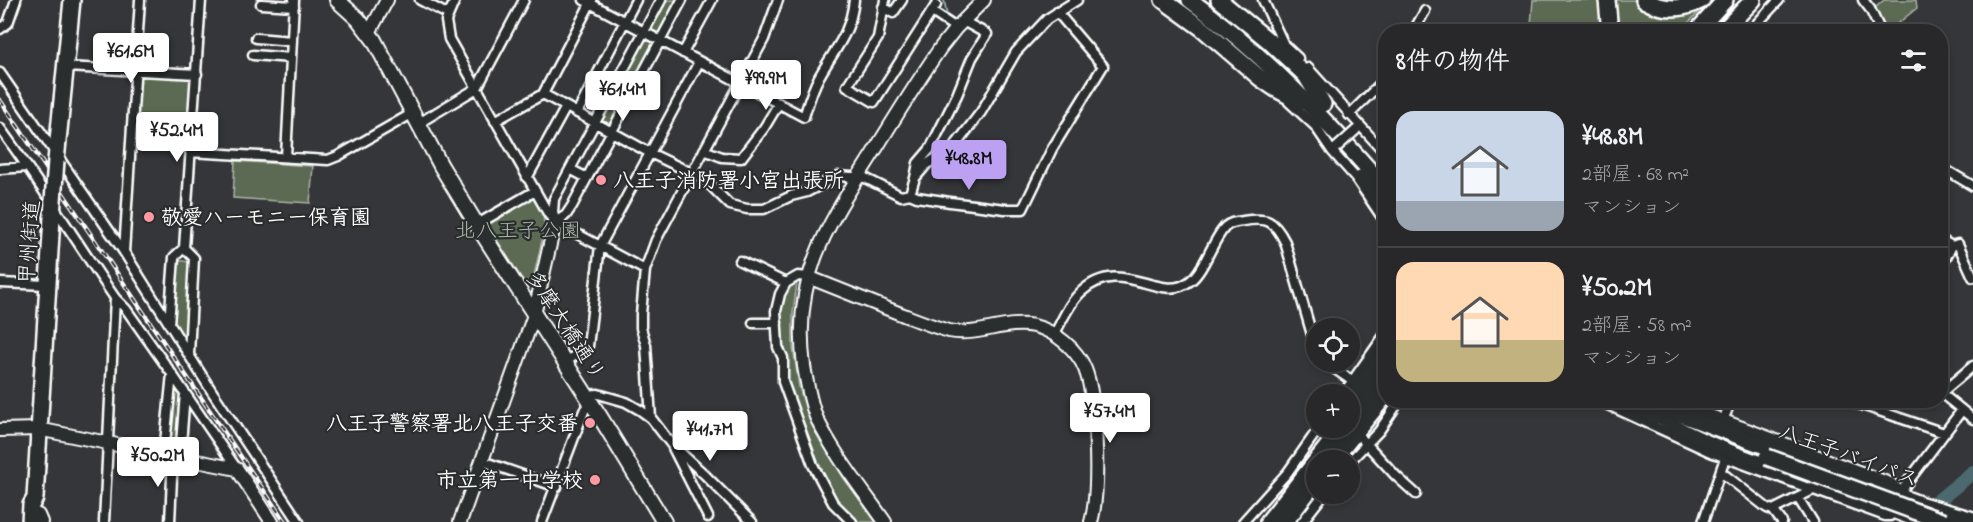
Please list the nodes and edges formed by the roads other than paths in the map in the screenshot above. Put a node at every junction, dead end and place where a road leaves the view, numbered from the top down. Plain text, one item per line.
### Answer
1 (16, 0) edge
2 (72, 0) edge
3 (140, 0) edge
4 (201, 0) edge
5 (337, 0) edge
6 (387, 0) edge
7 (420, 0) edge
8 (455, 0) edge
9 (524, 0) edge
10 (636, 0) edge
11 (662, 0) edge
12 (681, 0) edge
13 (712, 0) edge
14 (778, 0) edge
15 (854, 0) edge
16 (902, 0) edge
17 (984, 0) edge
18 (1077, 0) edge
19 (1163, 0) edge
20 (1190, 0) edge
21 (1205, 0) edge
22 (1219, 0) edge
23 (1263, 0) edge
24 (1607, 0) edge
25 (1644, 0) edge
26 (1702, 0) edge
27 (1725, 0) edge
28 (1743, 0) edge
29 (1753, 0) edge
30 (1779, 0) edge
31 (1863, 0) edge
32 (589, 1) edge
33 (294, 3) edge
34 (884, 3) edge
35 (261, 4) dead end
36 (1425, 11) dead end
37 (1057, 12) junction
38 (447, 14) junction
39 (625, 22) junction
40 (1418, 24) edge
41 (1609, 24) edge
42 (1703, 24) edge
43 (1721, 24) edge
44 (1730, 24) edge
45 (1756, 24) edge
46 (1877, 24) edge
47 (959, 25) junction
48 (0, 29) edge
49 (1229, 31) junction
50 (644, 32) junction
51 (369, 33) junction
52 (660, 40) junction
53 (292, 41) junction
54 (683, 53) junction
55 (291, 58) junction
56 (699, 62) junction
57 (66, 67) junction
58 (1302, 67) junction
59 (136, 71) junction
60 (0, 73) edge
61 (197, 74) junction
62 (740, 83) junction
63 (1378, 86) edge
64 (477, 88) junction
65 (1276, 89) junction
66 (543, 94) junction
67 (779, 103) junction
68 (566, 107) junction
69 (1323, 111) junction
70 (577, 113) junction
71 (1349, 114) junction
72 (416, 118) junction
73 (495, 121) junction
74 (596, 122) junction
75 (0, 128) edge
76 (1358, 128) junction
77 (612, 131) junction
78 (1378, 147) edge
79 (1339, 149) junction
80 (704, 150) junction
81 (190, 152) junction
82 (650, 153) junction
83 (286, 157) junction
84 (57, 158) junction
85 (1378, 166) edge
86 (27, 167) junction
87 (0, 169) edge
88 (570, 169) junction
89 (1948, 170) edge
90 (691, 173) junction
91 (857, 177) junction
92 (527, 178) junction
93 (587, 178) junction
94 (915, 178) junction
95 (1378, 182) edge
96 (1973, 186) edge
97 (535, 191) junction
98 (910, 194) junction
99 (1378, 197) edge
100 (53, 204) junction
101 (1378, 211) edge
102 (555, 222) junction
103 (476, 225) junction
104 (1948, 244) edge
105 (600, 246) junction
106 (1952, 246) junction
107 (184, 248) junction
108 (124, 252) junction
109 (1948, 253) edge
110 (740, 261) dead end
111 (645, 270) junction
112 (808, 277) junction
113 (1973, 277) edge
114 (786, 282) junction
115 (0, 283) edge
116 (47, 285) junction
117 (115, 298) junction
118 (534, 315) junction
119 (1307, 318) edge
120 (753, 323) dead end
121 (777, 323) junction
122 (169, 325) junction
123 (1054, 335) junction
124 (1378, 345) edge
125 (189, 355) junction
126 (1378, 361) edge
127 (564, 362) junction
128 (1973, 366) edge
129 (1340, 372) edge
130 (172, 374) junction
131 (1353, 381) junction
132 (1351, 384) edge
133 (1378, 384) edge
134 (1360, 386) edge
135 (1948, 387) edge
136 (185, 393) junction
137 (588, 399) junction
138 (1948, 399) edge
139 (1360, 405) edge
140 (1378, 405) edge
141 (1393, 408) edge
142 (1616, 408) edge
143 (1637, 408) edge
144 (1664, 408) edge
145 (1689, 408) edge
146 (1728, 408) edge
147 (1866, 408) edge
148 (1962, 410) junction
149 (651, 418) junction
150 (1661, 418) junction
151 (1973, 419) edge
152 (1723, 421) junction
153 (38, 429) junction
154 (0, 430) edge
155 (1944, 433) junction
156 (1312, 438) edge
157 (1323, 438) edge
158 (1334, 438) edge
159 (1365, 441) junction
160 (108, 442) junction
161 (671, 444) junction
162 (1341, 450) edge
163 (1358, 450) edge
164 (1714, 450) junction
165 (172, 455) junction
166 (1725, 458) junction
167 (482, 461) junction
168 (237, 470) junction
169 (1721, 472) junction
170 (556, 487) junction
171 (1813, 490) junction
172 (1306, 494) edge
173 (1416, 494) dead end
174 (1900, 496) junction
175 (1797, 498) junction
176 (1316, 504) joint
177 (1773, 510) junction
178 (1899, 515) junction
179 (708, 517) dead end
180 (1958, 519) edge
181 (37, 520) edge
182 (104, 522) edge
183 (170, 522) edge
184 (272, 522) edge
185 (299, 522) edge
186 (460, 522) edge
187 (542, 522) edge
188 (664, 522) edge
189 (752, 522) edge
190 (852, 522) edge
191 (885, 522) edge
192 (1091, 522) edge
193 (1243, 522) edge
194 (1260, 522) edge
195 (1269, 522) edge
196 (1285, 522) edge
197 (1302, 522) edge
198 (1308, 522) edge
199 (1703, 522) edge
200 (1782, 522) edge
201 (1813, 522) edge
202 (1920, 522) edge

1 - 48 street
2 - 57 highway, 甲州街道
3 - 59 street
4 - 61 street
5 - 51 main road, 多摩大橋通り
6 - 51 street
7 - 38 street
8 - 38 street
9 - 64 street
10 - 39 street
11 - 50 street
12 - 52 street
13 - 54 street
14 - 62 street
15 - 67 street
16 - 34 street
17 - 47 street
18 - 37 street
19 - 65 highway
20 - 49 highway
21 - 69 highway
22 - 58 highway
23 - 58 street
24 - 41 highway
25 - 26 highway
27 - 42 highway
28 - 43 highway
29 - 44 highway
30 - 45 street
31 - 46 street
32 - 39 street
32 - 66 street
33 - 35 street
33 - 53 street
34 - 47 street
36 - 40 street
37 - 94 street
37 - 98 street
38 - 64 street
39 - 50 street
39 - 70 street
47 - 91 street
47 - 94 street
49 - 65 highway
49 - 69 highway
50 - 52 street
50 - 74 street
51 - 72 main road, 多摩大橋通り
52 - 54 street
52 - 77 street
53 - 55 street
53 - 55 street
54 - 56 street
55 - 83 street
56 - 62 street
56 - 82 street
57 - 59 street
57 - 84 highway, 甲州街道
58 - 69 highway
58 - 71 street
59 - 61 street
59 - 108 street
60 - 84 street
61 - 81 street
62 - 67 street
62 - 80 street
63 - 71 street
64 - 72 street
64 - 73 street
65 - 69 highway
65 - 79 street
66 - 68 street
66 - 73 street
67 - 80 street
68 - 70 street
68 - 92 street
69 - 79 highway
69 - 85 highway
70 - 74 street
71 - 76 street
72 - 83 street
72 - 103 main road, 多摩大橋通り
73 - 92 street
74 - 77 street
74 - 88 street
75 - 86 street
76 - 78 street
76 - 79 street, bridge
77 - 82 street
77 - 93 street
79 - 95 highway
79 - 99 highway
79 - 101 street
80 - 90 street
81 - 83 street
81 - 107 street
82 - 90 street
82 - 105 street
84 - 100 highway, 甲州街道, bridge
84 - 108 street
86 - 87 street
86 - 100 street
88 - 93 street
88 - 102 street
89 - 96 street
90 - 91 street
90 - 111 street
91 - 98 street
91 - 112 street
92 - 97 street
93 - 102 street
94 - 98 street
97 - 102 street
97 - 103 street
100 - 116 highway, 甲州街道
100 - 117 street
102 - 105 street
102 - 118 street
103 - 118 main road, 多摩大橋通り
104 - 106 street
105 - 111 street
105 - 127 street
106 - 109 street
106 - 113 street
107 - 122 street
107 - 125 street
108 - 122 street
110 - 114 street
111 - 149 street
112 - 114 street
112 - 123 street
112 - 191 street
114 - 121 street
115 - 116 street
116 - 153 highway, 甲州街道
117 - 130 street
117 - 160 street
118 - 127 main road, 多摩大橋通り
118 - 167 street
119 - 123 street
120 - 121 street
121 - 190 street
122 - 125 street
123 - 192 street
124 - 131 street
125 - 185 street
126 - 134 highway
127 - 137 main road, 多摩大橋通り
128 - 135 street
129 - 131 street
130 - 136 street
130 - 165 street
131 - 132 street
133 - 139 highway
136 - 165 street
136 - 168 street
137 - 149 street
137 - 170 street
137 - 188 main road, 多摩大橋通り
138 - 148 street
140 - 162 highway
141 - 159 street
142 - 164 street
143 - 150 highway, 八王子バイパス
144 - 174 highway, 八王子バイパス
145 - 152 street
146 - 152 street
147 - 155 street
148 - 151 street
148 - 155 street
149 - 161 street
150 - 164 street
150 - 180 highway, 八王子バイパス, bridge
152 - 174 street
153 - 154 street
153 - 160 street
153 - 181 highway, 甲州街道
155 - 174 street
156 - 193 street
157 - 194 highway
158 - 195 highway
159 - 163 street
159 - 173 street
160 - 165 street
160 - 182 street
161 - 179 street
161 - 189 street
164 - 166 street
164 - 178 street
165 - 168 street
165 - 183 street
166 - 169 street
166 - 171 street
167 - 170 street
167 - 186 street
168 - 184 street
169 - 177 street
169 - 199 street
170 - 187 street
171 - 175 street
171 - 178 street
172 - 196 highway
174 - 178 street
174 - 180 highway, 八王子バイパス
175 - 177 street
175 - 201 street
176 - 197 street
176 - 198 street
177 - 200 street
178 - 202 street

